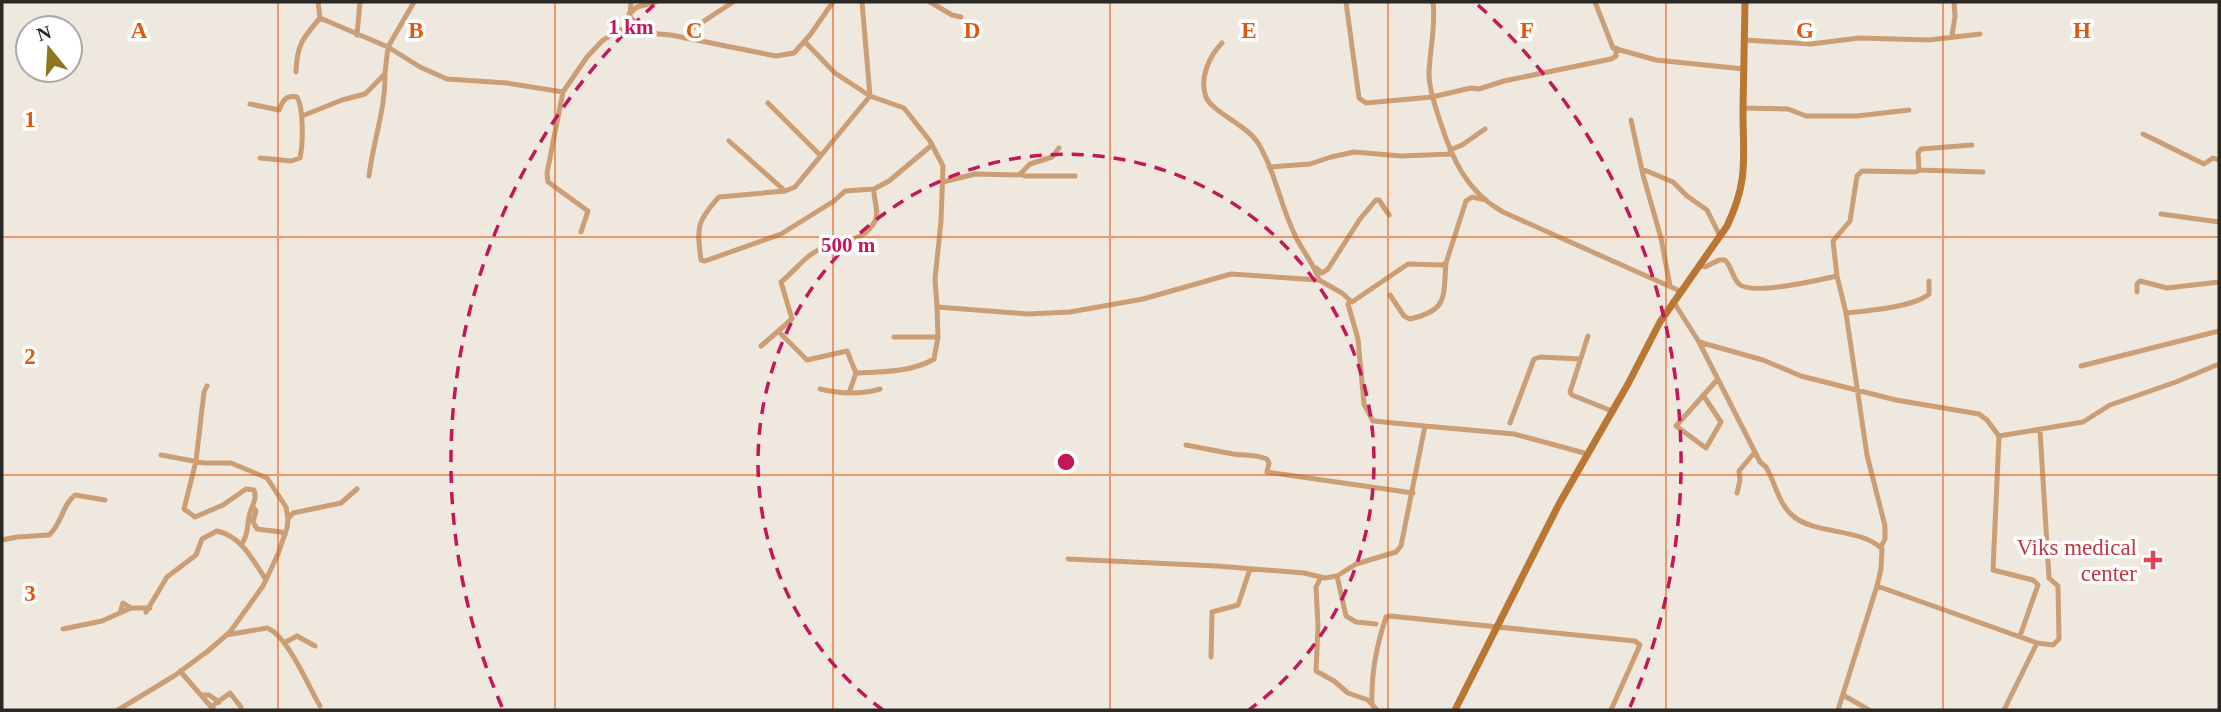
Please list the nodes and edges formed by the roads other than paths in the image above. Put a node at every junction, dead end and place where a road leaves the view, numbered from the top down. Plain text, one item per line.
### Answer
1 (317, 2) edge
2 (360, 2) edge
3 (414, 2) edge
4 (631, 2) edge
5 (656, 2) edge
6 (733, 2) edge
7 (833, 2) edge
8 (862, 2) edge
9 (930, 2) edge
10 (1346, 2) edge
11 (1433, 2) edge
12 (1595, 2) edge
13 (1745, 2) edge
14 (1954, 2) edge
15 (629, 14) junction
16 (961, 17) dead end
17 (320, 18) junction
18 (646, 33) junction
19 (1980, 34) dead end
20 (357, 35) junction
21 (1952, 36) junction
22 (685, 38) junction
23 (1744, 40) junction
24 (805, 42) junction
25 (1222, 43) dead end
26 (388, 47) junction
27 (1616, 48) junction
28 (1744, 69) junction
29 (296, 72) dead end
30 (385, 73) junction
31 (563, 92) junction
32 (870, 96) junction
33 (1432, 97) junction
34 (768, 103) dead end
35 (250, 104) dead end
36 (1743, 108) junction
37 (1909, 110) dead end
38 (302, 116) junction
39 (1631, 120) dead end
40 (1485, 129) dead end
41 (2143, 134) dead end
42 (729, 141) dead end
43 (932, 145) junction
44 (1972, 145) dead end
45 (1059, 148) dead end
46 (1451, 152) junction
47 (820, 155) junction
48 (260, 158) dead end
49 (2219, 160) edge
50 (1269, 167) junction
51 (1642, 169) junction
52 (1919, 170) junction
53 (1023, 172) junction
54 (1983, 172) dead end
55 (369, 176) dead end
56 (1075, 176) dead end
57 (943, 182) junction
58 (874, 188) junction
59 (785, 191) junction
60 (1486, 200) junction
61 (2161, 214) dead end
62 (1389, 215) dead end
63 (2219, 222) edge
64 (581, 232) dead end
65 (1720, 236) junction
66 (1446, 263) junction
67 (1699, 265) junction
68 (1316, 268) junction
69 (1837, 276) junction
70 (1320, 280) junction
71 (1929, 281) dead end
72 (2219, 282) edge
73 (1670, 286) junction
74 (1680, 291) junction
75 (2137, 292) dead end
76 (1390, 295) dead end
77 (1350, 301) junction
78 (1673, 301) junction
79 (937, 307) junction
80 (1846, 313) junction
81 (2219, 331) edge
82 (779, 332) junction
83 (1588, 336) dead end
84 (894, 337) dead end
85 (938, 337) junction
86 (1699, 342) junction
87 (761, 346) dead end
88 (1580, 359) junction
89 (2219, 364) edge
90 (2081, 366) dead end
91 (856, 373) junction
92 (1717, 380) junction
93 (207, 386) dead end
94 (820, 388) dead end
95 (880, 389) dead end
96 (1857, 390) junction
97 (849, 393) junction
98 (1703, 395) junction
99 (1612, 411) junction
100 (1510, 423) dead end
101 (1425, 426) junction
102 (2040, 430) junction
103 (1999, 436) junction
104 (1186, 445) dead end
105 (1755, 452) junction
106 (1588, 454) junction
107 (162, 455) dead end
108 (196, 461) junction
109 (357, 489) dead end
110 (1413, 493) junction
111 (1737, 493) dead end
112 (106, 500) dead end
113 (253, 507) junction
114 (288, 519) junction
115 (285, 535) junction
116 (2, 540) edge
117 (242, 545) junction
118 (1881, 547) junction
119 (1068, 559) dead end
120 (1250, 569) junction
121 (1337, 576) junction
122 (1321, 577) junction
123 (267, 580) junction
124 (1877, 586) junction
125 (131, 608) junction
126 (120, 613) junction
127 (1376, 624) dead end
128 (1497, 626) junction
129 (63, 629) dead end
130 (226, 635) junction
131 (2020, 636) junction
132 (284, 643) junction
133 (2037, 643) junction
134 (315, 646) dead end
135 (1210, 657) dead end
136 (180, 671) junction
137 (201, 695) junction
138 (1843, 695) junction
139 (219, 702) junction
140 (1372, 703) junction
141 (320, 706) dead end
142 (241, 707) dead end
143 (213, 709) edge
144 (118, 710) edge
145 (1377, 710) edge
146 (1455, 710) edge
147 (1611, 710) edge
148 (1838, 710) edge
149 (1869, 710) edge
150 (2004, 710) edge

1 - 17 street
2 - 20 street
3 - 26 street
4 - 15 street
5 - 15 street
6 - 22 street
7 - 24 street
8 - 32 street
9 - 16 street
10 - 33 street
11 - 33 street
12 - 27 street
13 - 23 street
14 - 21 street
15 - 18 street
17 - 20 street
17 - 29 street
18 - 22 street
18 - 31 street
19 - 21 street
20 - 26 street
21 - 23 street
22 - 24 street
23 - 28 street
24 - 32 street
25 - 50 street
26 - 30 street
26 - 31 street
27 - 28 street
27 - 33 street
28 - 36 street
30 - 38 street
30 - 55 street
31 - 64 street
32 - 43 street
32 - 47 street
33 - 46 street
34 - 47 street
35 - 38 street
36 - 37 street
36 - 65 street
38 - 48 street
39 - 51 street
40 - 46 street
41 - 49 street
42 - 59 street
43 - 57 street
43 - 58 street
44 - 52 street
45 - 53 street
46 - 50 street
46 - 60 street
47 - 59 street
50 - 68 street
51 - 65 street
51 - 73 street
52 - 54 street
52 - 69 street
53 - 56 street
53 - 57 street
57 - 79 street
58 - 59 street
58 - 82 street
60 - 66 street
60 - 73 street
61 - 63 street
62 - 68 street
65 - 67 street
66 - 76 street
66 - 77 street
67 - 69 street
67 - 74 street
68 - 70 street
69 - 80 street
70 - 77 street
70 - 79 street
71 - 80 street
72 - 75 street
73 - 74 street
74 - 78 street
77 - 101 street
78 - 86 street
78 - 99 street
79 - 85 street
80 - 96 street
81 - 90 street
82 - 87 street
82 - 91 street
83 - 88 street
84 - 85 street
85 - 91 street
86 - 92 street
86 - 96 street
88 - 99 street
88 - 100 street
89 - 102 street
91 - 97 street
92 - 98 street
92 - 105 street
93 - 108 street
94 - 97 street
95 - 97 street
96 - 103 street
96 - 118 street
98 - 98 street
99 - 106 street
101 - 106 street
101 - 110 street
102 - 103 street
102 - 133 street
103 - 131 street
104 - 110 street
105 - 111 street
105 - 118 street
106 - 128 street
107 - 108 street
108 - 113 street
108 - 114 street
109 - 114 street
110 - 121 street
112 - 116 street
113 - 115 street
113 - 117 street
114 - 115 street
115 - 123 street
117 - 123 street
117 - 125 street
118 - 124 street
119 - 120 street
120 - 122 street
120 - 135 street
121 - 122 street
121 - 127 street
122 - 140 street
123 - 130 street
124 - 131 street
124 - 138 street
125 - 126 street
125 - 126 street
126 - 129 street
128 - 140 street
128 - 146 street
128 - 147 street
130 - 132 street
130 - 136 street
131 - 133 street
132 - 134 street
132 - 141 street
133 - 150 street
136 - 137 street
136 - 144 street
137 - 139 street
137 - 143 street
138 - 148 street
138 - 149 street
139 - 142 street
139 - 143 street
140 - 145 street

